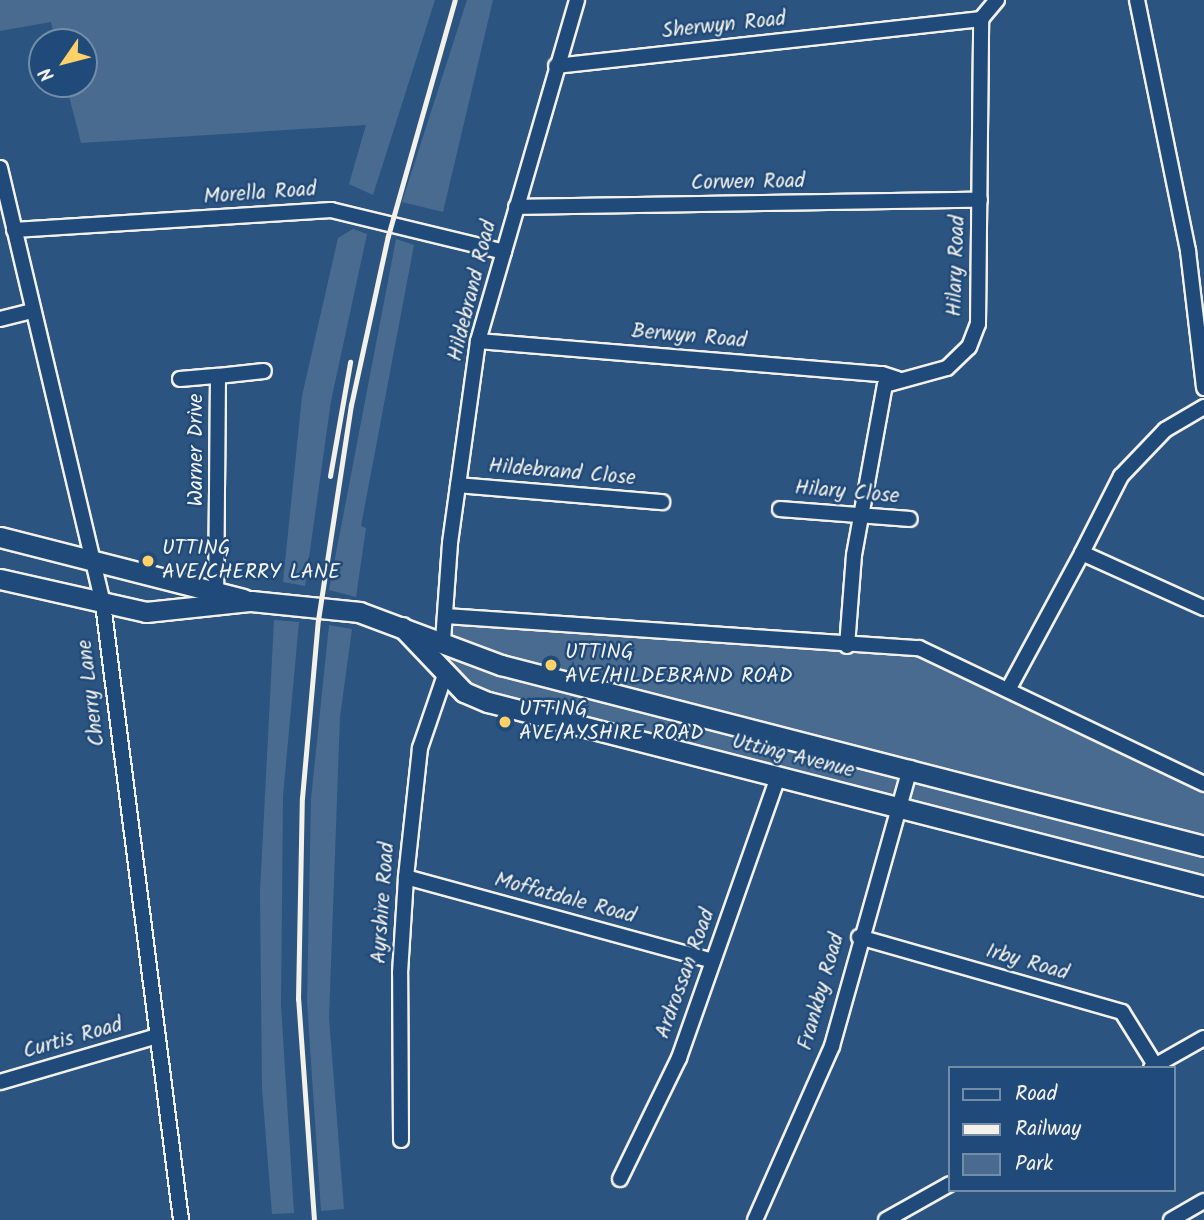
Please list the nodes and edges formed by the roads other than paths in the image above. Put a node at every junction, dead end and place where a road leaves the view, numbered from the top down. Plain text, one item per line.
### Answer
1 (577, 0) edge
2 (997, 0) edge
3 (1137, 0) edge
4 (981, 19) junction
5 (556, 66) junction
6 (0, 168) edge
7 (2, 185) edge
8 (980, 200) junction
9 (516, 207) junction
10 (14, 230) junction
11 (504, 252) junction
12 (33, 311) junction
13 (0, 318) edge
14 (478, 341) junction
15 (264, 371) dead end
16 (218, 376) junction
17 (180, 379) dead end
18 (897, 379) junction
19 (1204, 388) edge
20 (1204, 407) edge
21 (458, 485) junction
22 (662, 502) dead end
23 (780, 509) dead end
24 (861, 513) junction
25 (910, 519) dead end
26 (0, 537) edge
27 (1082, 553) junction
28 (88, 557) junction
29 (0, 579) edge
30 (217, 597) junction
31 (103, 604) junction
32 (1204, 608) edge
33 (446, 616) junction
34 (399, 624) junction
35 (443, 640) junction
36 (847, 646) junction
37 (432, 659) junction
38 (445, 675) junction
39 (1009, 690) junction
40 (910, 768) junction
41 (778, 777) junction
42 (1204, 784) edge
43 (898, 807) junction
44 (1204, 846) edge
45 (406, 877) junction
46 (1204, 886) edge
47 (859, 937) junction
48 (713, 961) junction
49 (157, 1036) junction
50 (1204, 1038) edge
51 (1153, 1066) edge
52 (0, 1082) edge
53 (401, 1140) dead end
54 (620, 1179) dead end
55 (948, 1185) edge
56 (1204, 1201) edge
57 (181, 1220) edge
58 (755, 1220) edge
59 (886, 1220) edge
60 (1171, 1220) edge

1 - 5 street, Hildebrand Road
2 - 4 street
3 - 19 street
4 - 5 street, Sherwyn Road
4 - 8 street, Hilary Road
5 - 9 street, Hildebrand Road
6 - 7 street, Cherry Lane
7 - 10 street, Cherry Lane
8 - 9 street, Corwen Road
8 - 18 street, Hilary Road
9 - 11 street, Hildebrand Road
10 - 11 street, Morella Road
10 - 12 street, Cherry Lane
11 - 14 street, Hildebrand Road
12 - 13 street
12 - 28 street, Cherry Lane
14 - 18 street, Berwyn Road
14 - 21 street, Hildebrand Road
15 - 16 street
16 - 17 street, Warner Drive
16 - 30 street, Warner Drive
18 - 24 street
20 - 27 street
21 - 22 street, Hildebrand Close
21 - 33 street, Hildebrand Road
23 - 24 street, Hilary Close
24 - 25 street, Hilary Close
24 - 36 street
26 - 28 street, Utting Avenue
27 - 32 street
27 - 39 street
28 - 30 street, Utting Avenue
28 - 31 street, Cherry Lane
29 - 31 street, Utting Avenue
30 - 31 street, Utting Avenue
30 - 34 street, Utting Avenue
31 - 49 street, Cherry Lane
33 - 35 street, Hildebrand Road
33 - 36 street
34 - 35 street, Utting Avenue
34 - 37 street, Utting Avenue
35 - 37 street
35 - 40 street, Utting Avenue
36 - 39 street
37 - 38 street, Utting Avenue
38 - 41 street, Utting Avenue
38 - 45 street, Ayrshire Road
39 - 42 street
40 - 43 street, Frankby Road
40 - 44 street, Utting Avenue
41 - 43 street, Utting Avenue
41 - 48 street, Ardrossan Road
43 - 46 street, Utting Avenue
43 - 47 street, Frankby Road
45 - 48 street, Moffatdale Road
45 - 53 street, Ayrshire Road
47 - 51 street, Irby Road
47 - 58 street, Frankby Road
48 - 54 street, Ardrossan Road
49 - 52 street, Curtis Road
49 - 57 street, Cherry Lane
50 - 51 street
55 - 59 street
56 - 60 street

